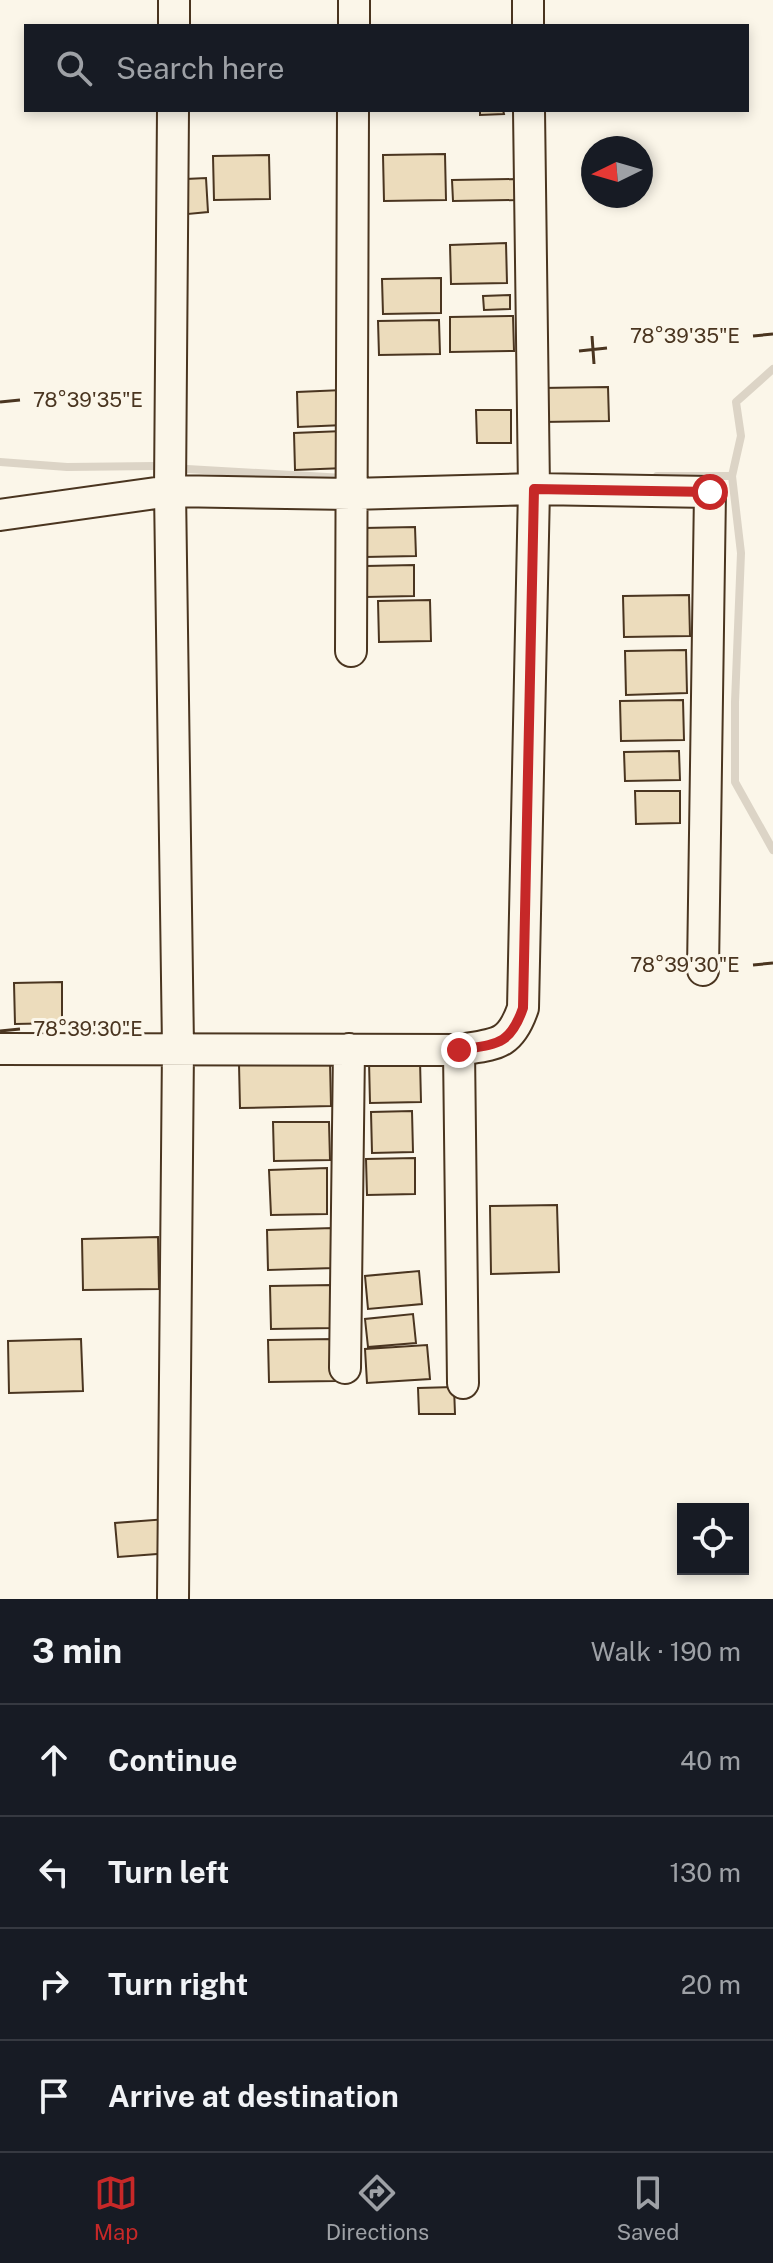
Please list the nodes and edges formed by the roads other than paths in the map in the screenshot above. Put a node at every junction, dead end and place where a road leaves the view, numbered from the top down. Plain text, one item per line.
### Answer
1 (174, 0) edge
2 (354, 0) edge
3 (528, 0) edge
4 (174, 24) edge
5 (354, 24) edge
6 (528, 24) edge
7 (173, 112) edge
8 (353, 112) edge
9 (529, 112) edge
10 (534, 489) junction
11 (170, 491) junction
12 (351, 494) junction
13 (0, 515) edge
14 (351, 651) dead end
15 (703, 970) dead end
16 (178, 1047) junction
17 (0, 1049) edge
18 (349, 1049) junction
19 (459, 1050) junction
20 (345, 1368) dead end
21 (463, 1383) dead end
22 (173, 1599) edge

1 - 4 street
2 - 5 street
3 - 6 street
7 - 11 street
8 - 12 street
9 - 10 street
10 - 12 street
10 - 15 street
10 - 19 street
11 - 12 street
11 - 13 street
11 - 16 street
12 - 14 street
16 - 17 street
16 - 18 street
16 - 22 street
18 - 19 street
18 - 20 street
19 - 21 street

